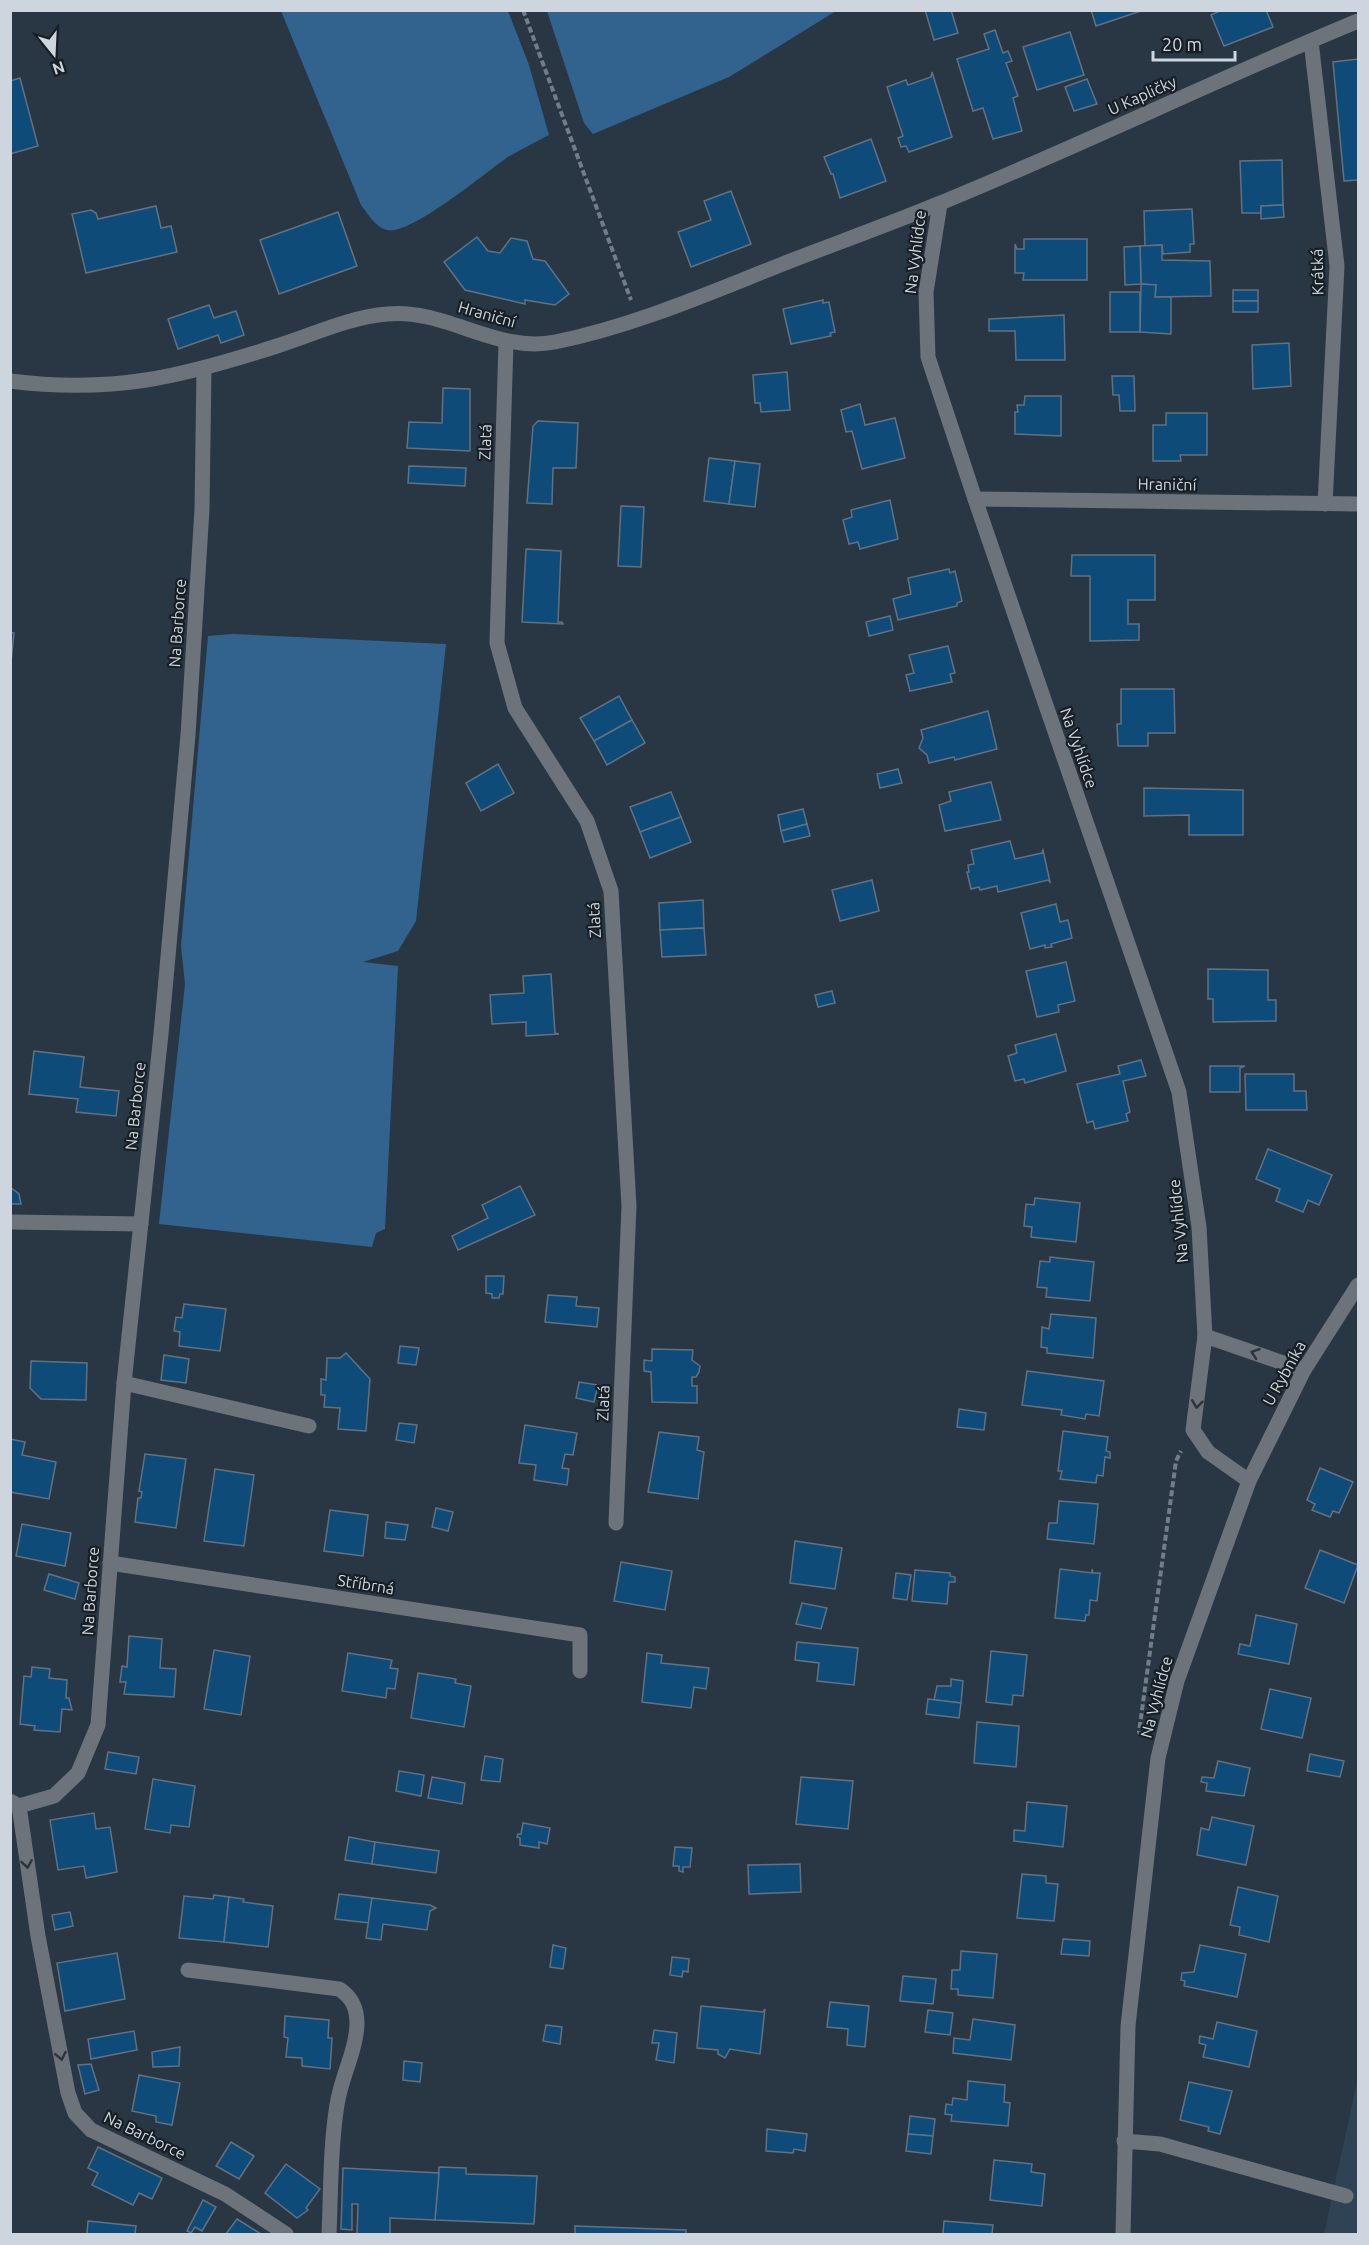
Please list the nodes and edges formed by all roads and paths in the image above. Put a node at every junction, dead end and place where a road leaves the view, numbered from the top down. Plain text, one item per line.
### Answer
1 (523, 10) edge
2 (1359, 21) edge
3 (1311, 41) junction
4 (940, 204) junction
5 (638, 320) junction
6 (506, 342) junction
7 (204, 369) junction
8 (10, 381) edge
9 (975, 499) junction
10 (1325, 504) junction
11 (1359, 504) edge
12 (10, 1222) edge
13 (141, 1224) junction
14 (1359, 1285) edge
15 (1205, 1336) junction
16 (1304, 1370) junction
17 (124, 1383) junction
18 (309, 1426) dead end
19 (1193, 1430) junction
20 (1249, 1481) junction
21 (616, 1523) dead end
22 (110, 1563) junction
23 (580, 1671) dead end
24 (1158, 1758) junction
25 (15, 1804) edge
26 (188, 1970) dead end
27 (1124, 2141) junction
28 (1346, 2196) dead end
29 (286, 2235) edge
30 (329, 2235) edge
31 (1124, 2235) edge

1 - 5 path
2 - 3 street, U Kapličky
3 - 4 street, U Kapličky
3 - 10 street, Krátká
4 - 5 street, Hraniční
4 - 9 street, Na Vyhlídce
5 - 6 street, Hraniční
6 - 7 street, Hraniční
6 - 21 street, Zlatá
7 - 8 street, Hraniční
7 - 13 street, Na Barborce
9 - 10 street, Hraniční
9 - 15 street, Na Vyhlídce
10 - 11 street, Hraniční
12 - 13 street
13 - 17 street, Na Barborce
14 - 16 street, U Rybníka
16 -> 15 street
15 -> 19 street, Na Vyhlídce
16 - 20 street, U Rybníka
17 - 18 street
17 - 22 street, Na Barborce
19 - 20 street
19 - 24 path
20 - 24 street, Na Vyhlídce
22 - 23 street, Stříbrná
22 - 25 street, Na Barborce
24 - 27 street, Na Vyhlídce
25 -> 29 street, Na Barborce
26 - 30 street
27 - 28 street
27 - 31 street, Na Vyhlídce

